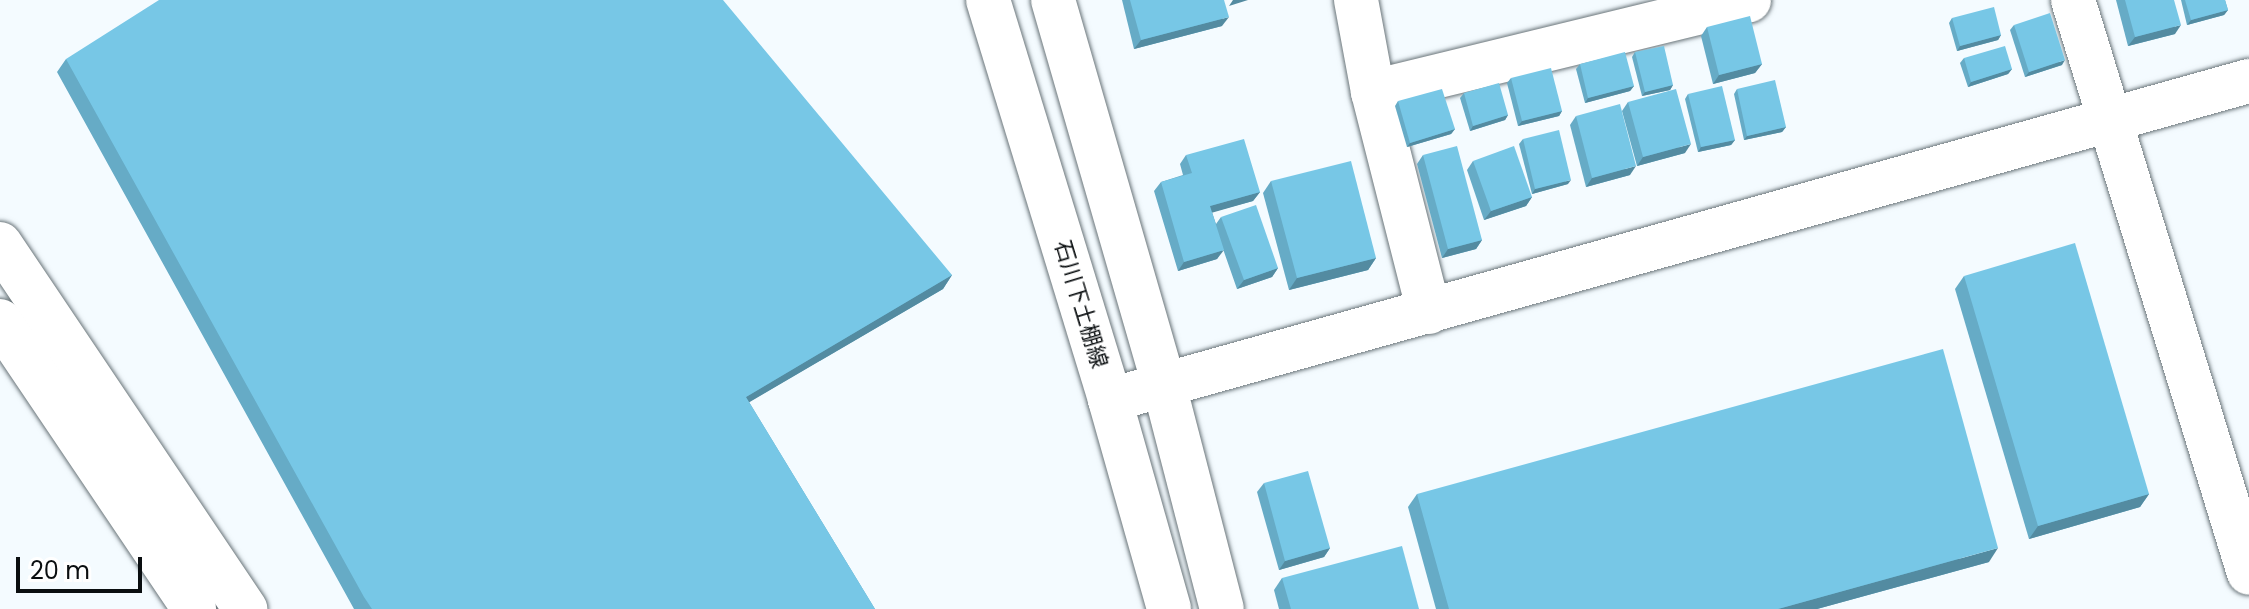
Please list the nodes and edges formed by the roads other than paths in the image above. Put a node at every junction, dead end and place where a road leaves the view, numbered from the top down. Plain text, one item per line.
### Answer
1 (988, 0) edge
2 (1053, 0) edge
3 (1356, 0) edge
4 (1749, 0) edge
5 (2073, 0) edge
6 (2249, 81) edge
7 (1373, 92) junction
8 (2112, 122) junction
9 (0, 244) edge
10 (1429, 312) junction
11 (0, 321) edge
12 (1164, 385) junction
13 (1110, 400) junction
14 (2249, 573) edge
15 (194, 609) edge
16 (245, 609) edge
17 (1169, 609) edge
18 (1222, 609) edge

1 - 13 street, 石川下土棚線
2 - 12 street
3 - 7 street
4 - 7 street
5 - 8 street
6 - 8 street
7 - 10 street
8 - 10 street
8 - 14 street
9 - 16 street
10 - 12 street
11 - 15 street
12 - 13 street
12 - 18 street
13 - 17 street, 石川下土棚線

